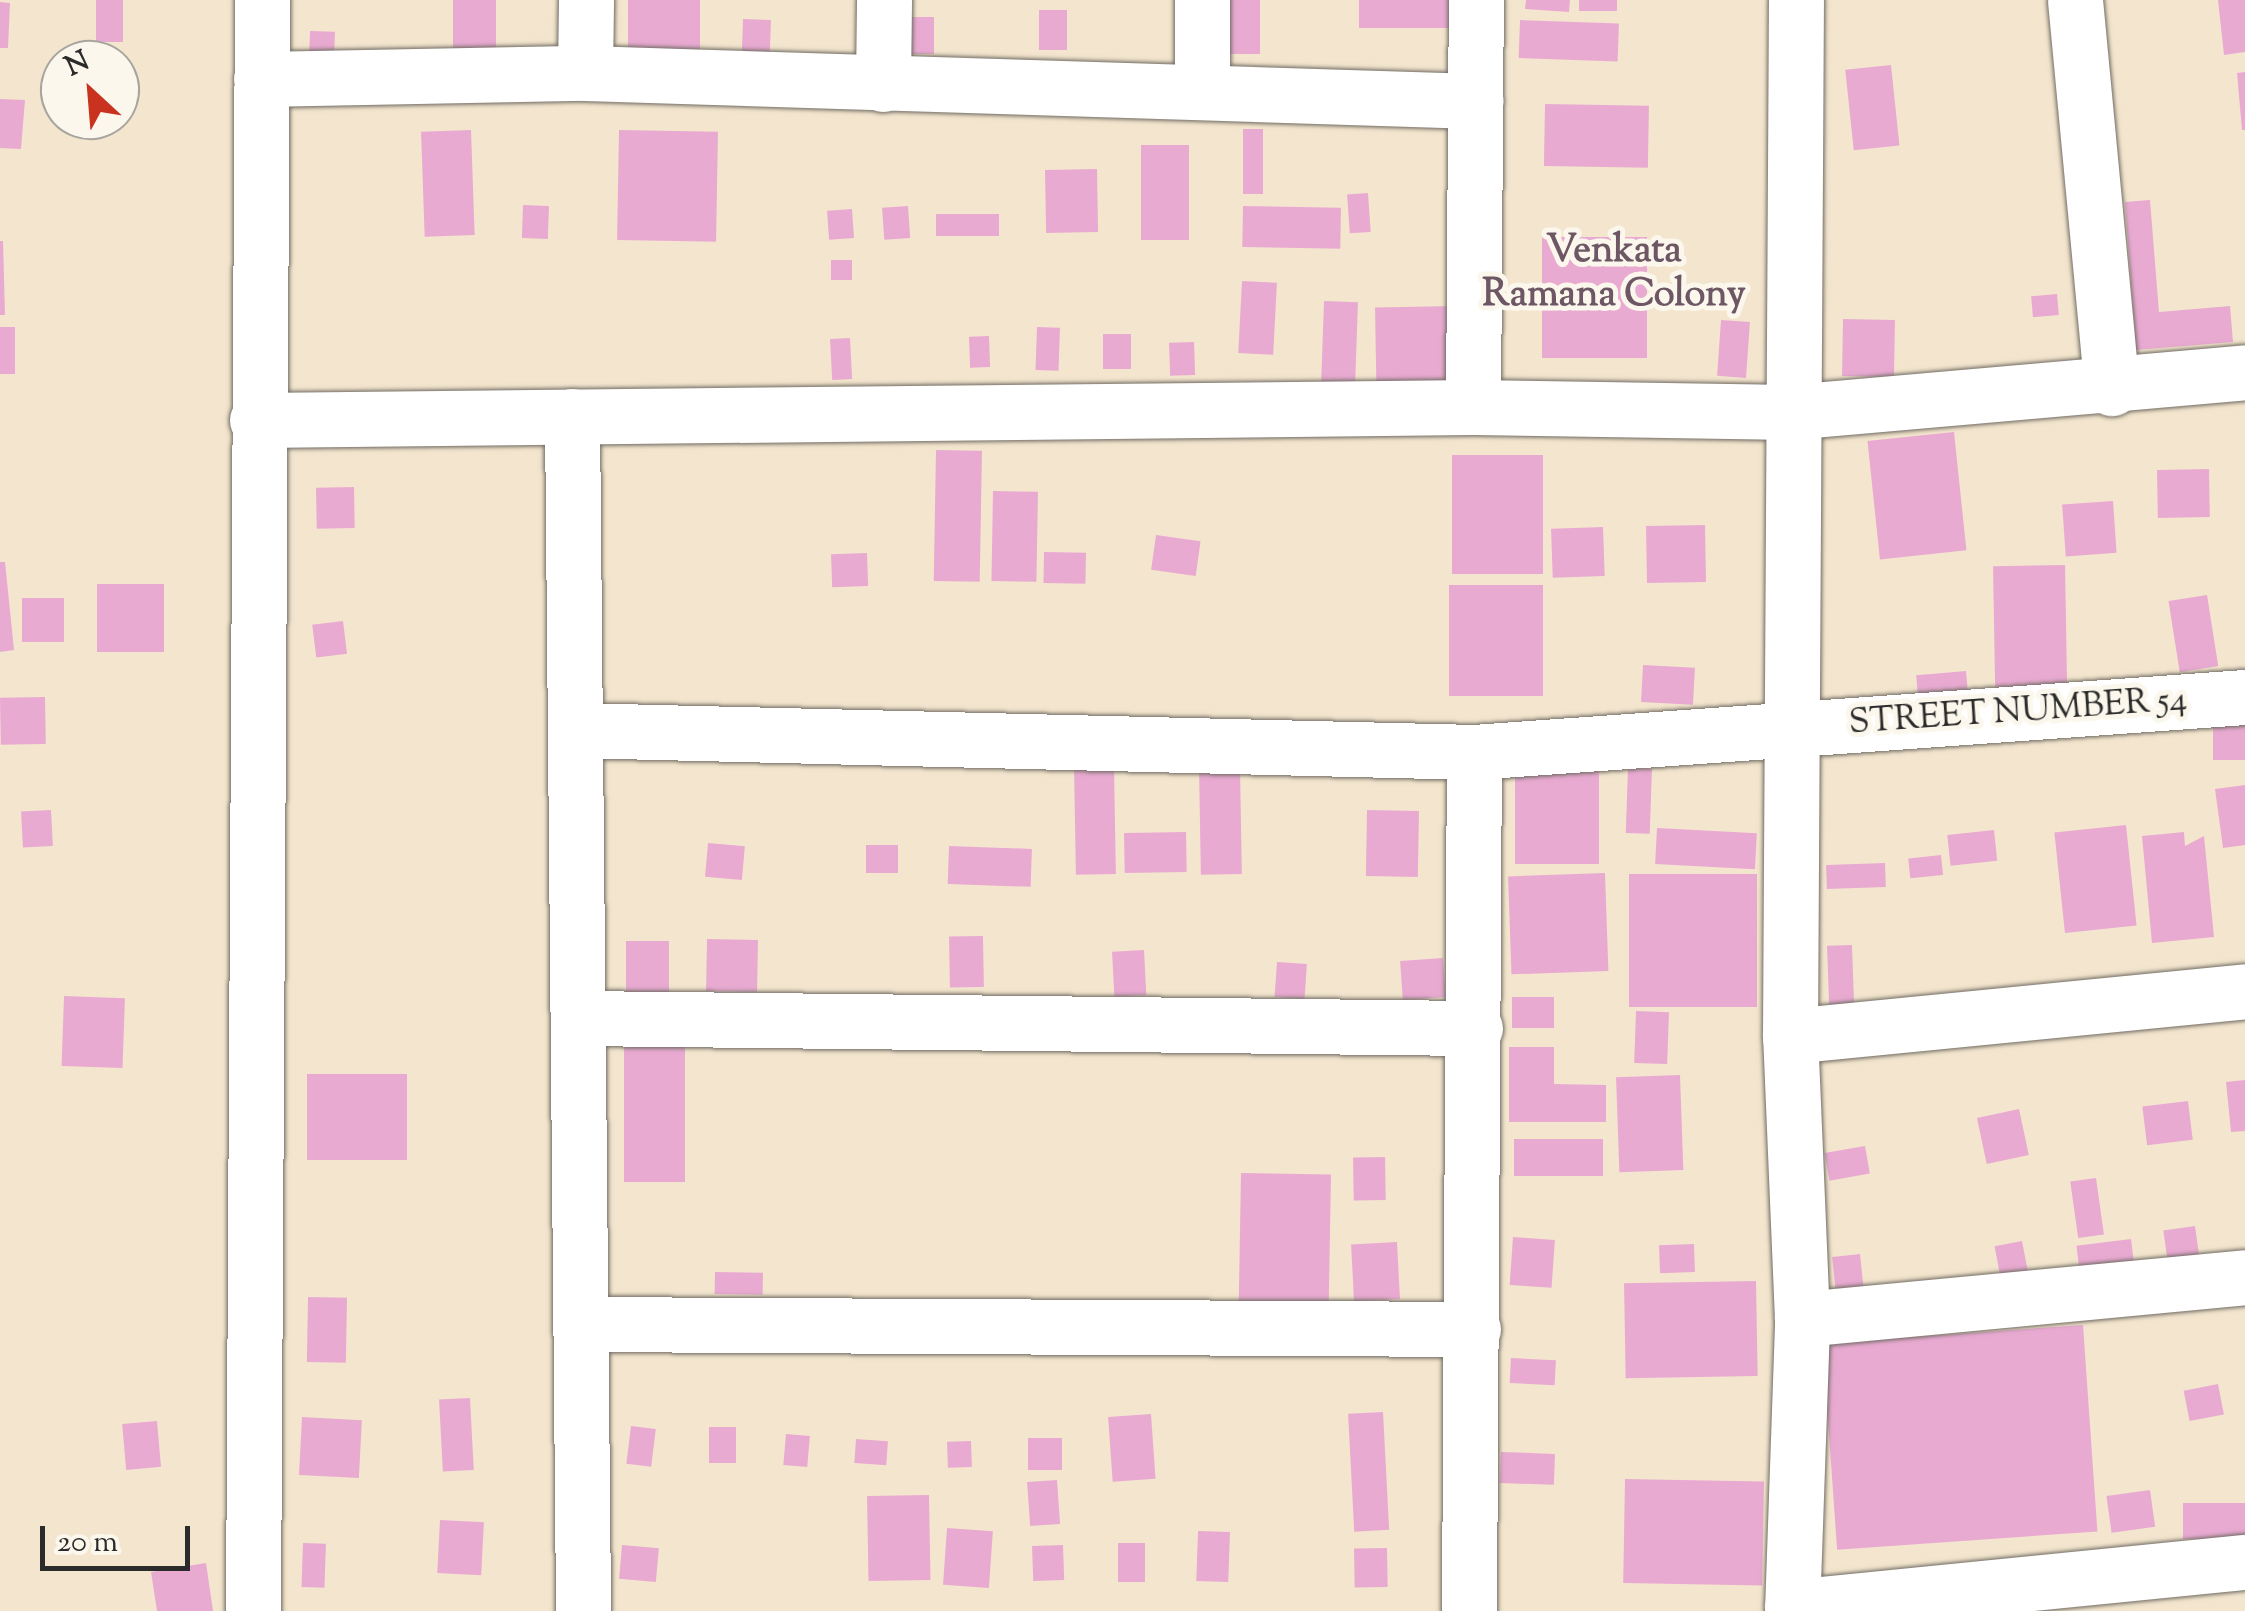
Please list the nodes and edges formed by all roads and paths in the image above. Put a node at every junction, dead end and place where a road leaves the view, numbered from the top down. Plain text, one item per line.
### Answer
1 (262, 0) edge
2 (586, 0) edge
3 (884, 0) edge
4 (1202, 0) edge
5 (1476, 0) edge
6 (1796, 0) edge
7 (2075, 0) edge
8 (584, 73) junction
9 (262, 79) junction
10 (883, 84) junction
11 (1202, 92) junction
12 (1476, 101) junction
13 (2245, 372) edge
14 (2112, 388) junction
15 (1472, 407) junction
16 (1790, 412) junction
17 (572, 416) junction
18 (256, 420) junction
19 (2245, 696) edge
20 (576, 730) junction
21 (1792, 730) junction
22 (1474, 752) junction
23 (2245, 990) edge
24 (578, 1018) junction
25 (1475, 1028) junction
26 (1790, 1036) junction
27 (2245, 1277) edge
28 (1802, 1319) junction
29 (581, 1324) junction
30 (1473, 1329) junction
31 (2245, 1562) edge
32 (1792, 1609) edge
33 (253, 1611) edge
34 (583, 1611) edge
35 (1469, 1611) edge

1 - 9 street
2 - 8 street
3 - 10 street
4 - 11 street
5 - 12 street
6 - 16 street
7 - 14 street
8 - 9 street
8 - 10 street
9 - 18 street
10 - 11 street
11 - 12 street
12 - 15 street
13 - 14 street
14 - 16 street
15 - 16 street
15 - 17 street
16 - 21 street
17 - 18 street
17 - 20 street
18 - 33 street
19 - 21 street, STREET NUMBER 54
20 - 22 street, STREET NUMBER 54
20 - 24 street
21 - 22 street, STREET NUMBER 54
21 - 26 street
22 - 25 street
23 - 26 street
24 - 25 street
24 - 29 street
25 - 30 street
26 - 28 street
27 - 28 street
28 - 32 street
29 - 30 street
29 - 34 street
30 - 35 street
31 - 32 street

